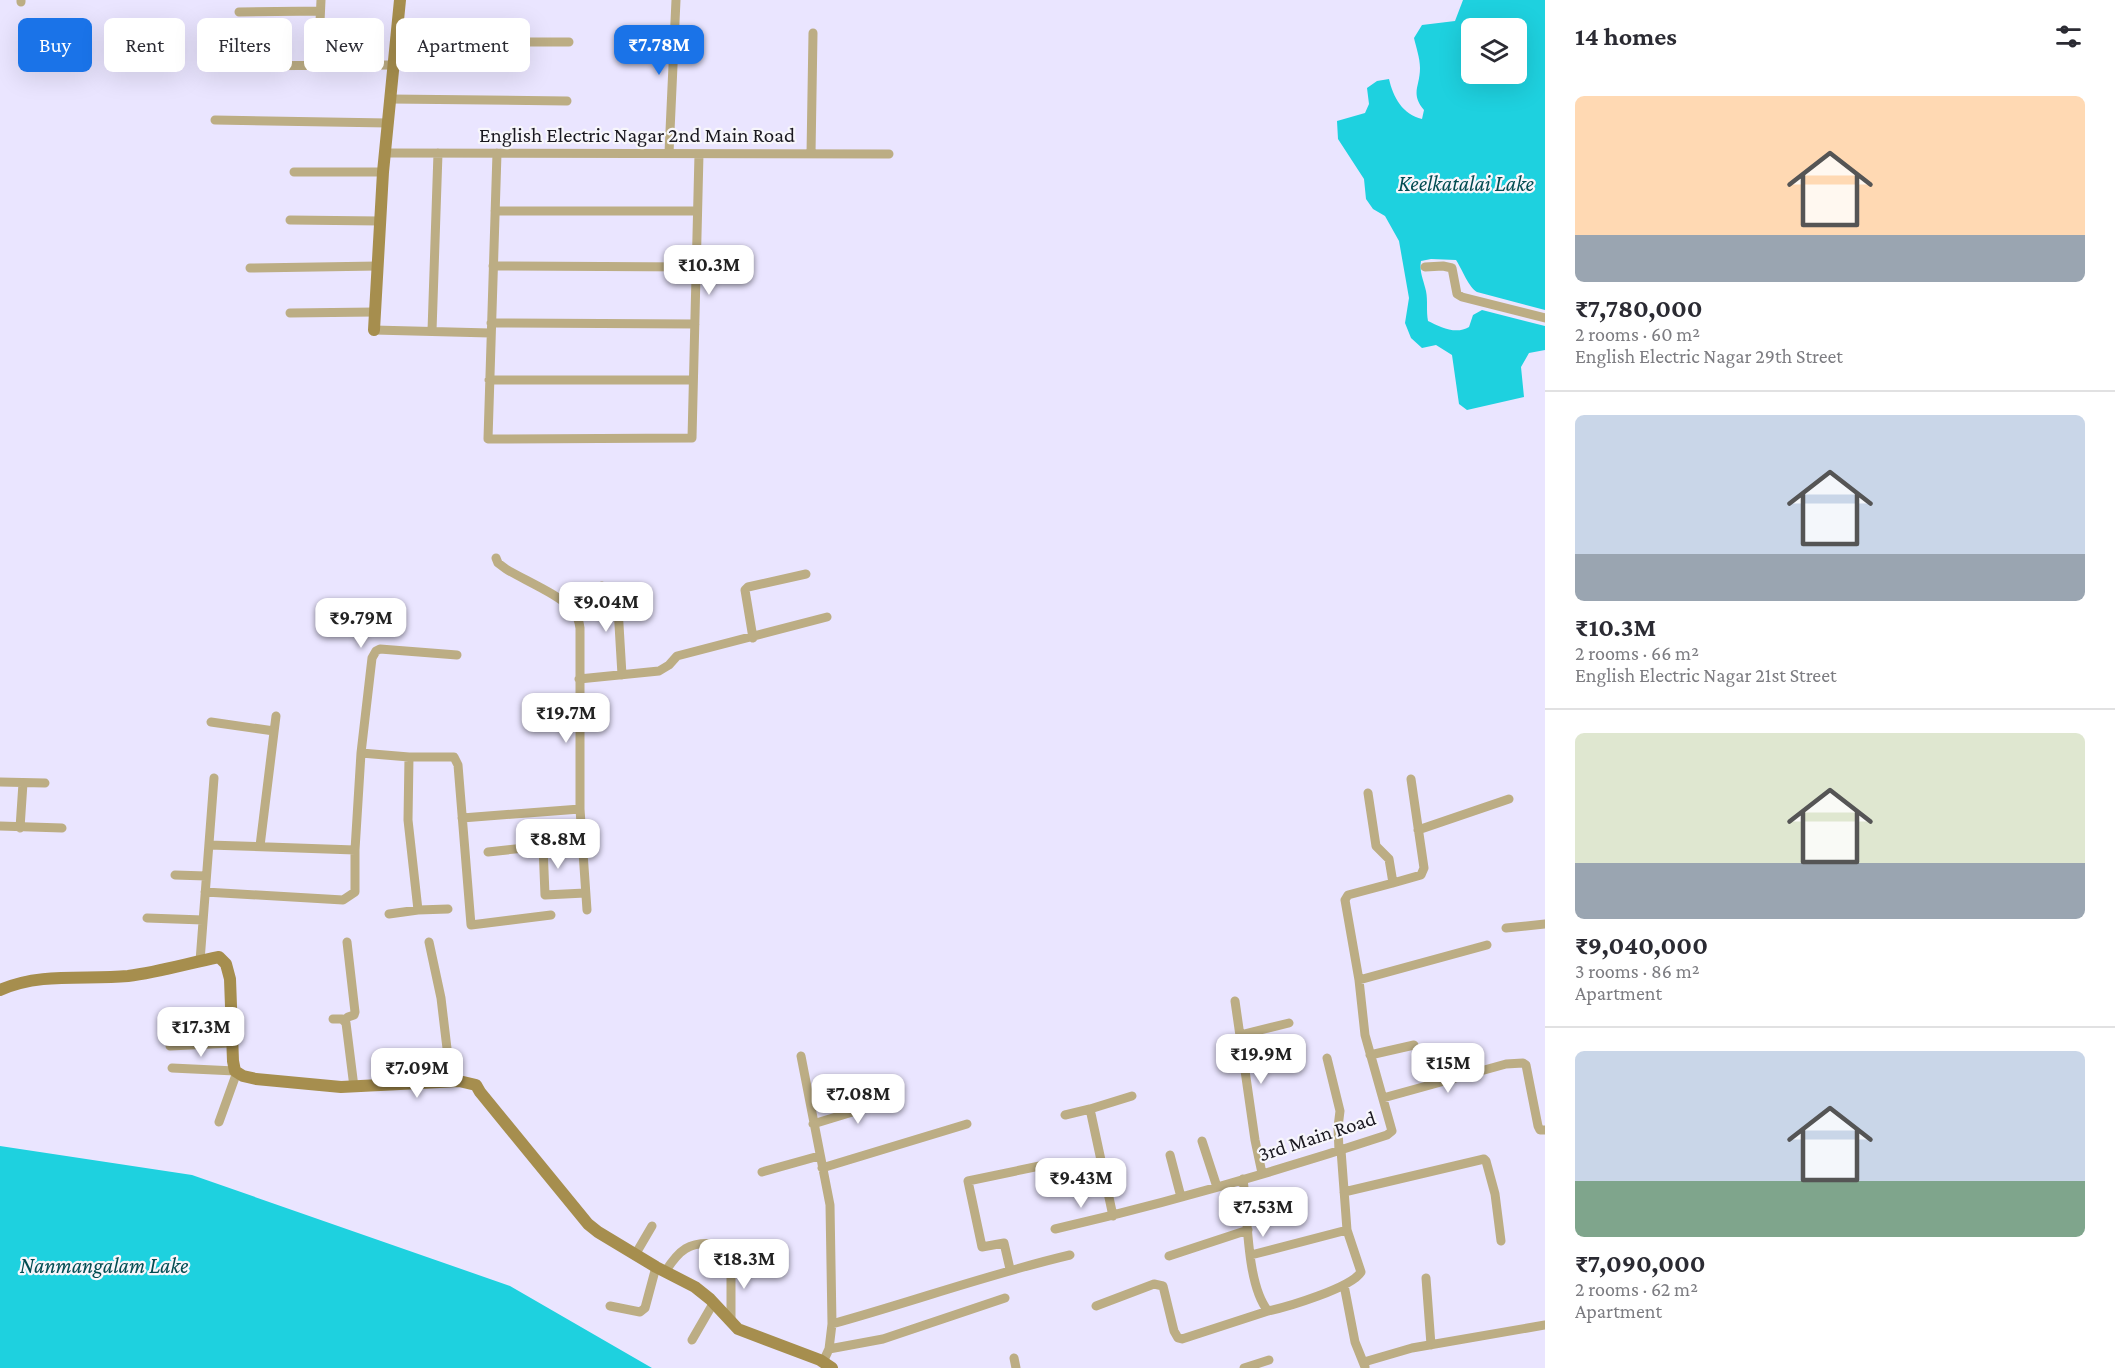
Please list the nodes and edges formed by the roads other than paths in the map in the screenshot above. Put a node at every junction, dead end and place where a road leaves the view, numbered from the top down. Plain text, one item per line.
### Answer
1 (321, 0) edge
2 (400, 0) edge
3 (676, 0) edge
4 (320, 11) junction
5 (239, 12) dead end
6 (320, 18) edge
7 (813, 33) dead end
8 (395, 42) junction
9 (569, 42) dead end
10 (384, 65) edge
11 (393, 65) junction
12 (390, 99) junction
13 (567, 101) dead end
14 (216, 120) dead end
15 (388, 123) junction
16 (385, 153) junction
17 (438, 153) junction
18 (497, 153) junction
19 (669, 153) junction
20 (699, 154) junction
21 (811, 154) junction
22 (889, 154) dead end
23 (294, 172) dead end
24 (383, 172) junction
25 (495, 211) junction
26 (697, 211) junction
27 (290, 220) dead end
28 (380, 221) junction
29 (378, 266) junction
30 (493, 266) junction
31 (696, 267) junction
32 (1425, 267) dead end
33 (250, 268) dead end
34 (375, 312) junction
35 (290, 313) dead end
36 (1545, 318) edge
37 (694, 324) junction
38 (490, 328) junction
39 (374, 330) joint
40 (432, 332) junction
41 (489, 380) junction
42 (693, 380) junction
43 (496, 558) dead end
44 (806, 574) dead end
45 (602, 586) dead end
46 (827, 617) dead end
47 (753, 638) junction
48 (458, 655) dead end
49 (622, 675) junction
50 (579, 679) junction
51 (276, 716) dead end
52 (212, 722) dead end
53 (274, 731) junction
54 (361, 753) junction
55 (409, 756) junction
56 (214, 778) dead end
57 (1411, 779) dead end
58 (0, 782) edge
59 (23, 783) junction
60 (45, 783) dead end
61 (1368, 793) dead end
62 (1509, 799) dead end
63 (580, 809) junction
64 (462, 819) junction
65 (0, 826) edge
66 (20, 828) junction
67 (62, 828) dead end
68 (1418, 830) junction
69 (209, 846) junction
70 (260, 846) junction
71 (354, 850) junction
72 (488, 852) dead end
73 (175, 875) dead end
74 (206, 876) junction
75 (1393, 883) junction
76 (205, 892) junction
77 (585, 892) junction
78 (448, 909) dead end
79 (418, 910) junction
80 (587, 910) dead end
81 (389, 914) dead end
82 (551, 915) dead end
83 (147, 918) dead end
84 (203, 920) junction
85 (1545, 924) edge
86 (1506, 928) dead end
87 (347, 942) dead end
88 (429, 942) dead end
89 (1487, 945) dead end
90 (200, 961) junction
91 (1359, 980) junction
92 (0, 990) edge
93 (1235, 1000) dead end
94 (333, 1019) dead end
95 (344, 1022) junction
96 (1289, 1023) dead end
97 (1240, 1035) junction
98 (231, 1043) junction
99 (1414, 1045) dead end
100 (170, 1046) dead end
101 (801, 1056) dead end
102 (1370, 1056) junction
103 (1327, 1058) dead end
104 (172, 1068) dead end
105 (236, 1071) junction
106 (451, 1082) junction
107 (354, 1087) junction
108 (1132, 1096) dead end
109 (1383, 1098) junction
110 (895, 1099) dead end
111 (1090, 1109) junction
112 (1065, 1115) dead end
113 (219, 1122) dead end
114 (813, 1124) junction
115 (967, 1124) dead end
116 (1545, 1130) edge
117 (1202, 1141) dead end
118 (1340, 1150) junction
119 (1170, 1155) dead end
120 (819, 1156) junction
121 (1054, 1163) dead end
122 (822, 1168) junction
123 (762, 1172) dead end
124 (1262, 1173) junction
125 (1243, 1179) junction
126 (1217, 1186) junction
127 (1344, 1192) junction
128 (1181, 1197) junction
129 (1113, 1216) junction
130 (652, 1226) dead end
131 (1055, 1229) dead end
132 (1248, 1230) junction
133 (1347, 1230) junction
134 (1501, 1241) dead end
135 (716, 1244) dead end
136 (635, 1255) junction
137 (1070, 1255) dead end
138 (1251, 1255) junction
139 (1169, 1256) dead end
140 (731, 1257) dead end
141 (1010, 1269) junction
142 (661, 1270) junction
143 (1426, 1278) dead end
144 (1344, 1285) junction
145 (1005, 1298) dead end
146 (714, 1302) junction
147 (610, 1306) dead end
148 (1096, 1306) dead end
149 (1268, 1311) junction
150 (731, 1323) junction
151 (832, 1324) junction
152 (1545, 1325) edge
153 (692, 1340) dead end
154 (1431, 1345) junction
155 (829, 1349) junction
156 (1269, 1360) dead end
157 (828, 1365) edge
158 (1365, 1365) edge
159 (1244, 1368) edge

1 - 4 street
2 - 8 street
3 - 19 street
4 - 5 street
4 - 6 street
7 - 21 street
8 - 9 street
8 - 11 street
10 - 11 street
11 - 12 street
12 - 13 street
12 - 15 street
14 - 15 street
15 - 16 street
16 - 17 street, English Electric Nagar 2nd Main Road
16 - 24 street
17 - 18 street, English Electric Nagar 2nd Main Road
17 - 40 street
18 - 19 street, English Electric Nagar 2nd Main Road
18 - 25 street
19 - 20 street, English Electric Nagar 2nd Main Road
20 - 21 street, English Electric Nagar 2nd Main Road
20 - 26 street
21 - 22 street, English Electric Nagar 2nd Main Road
23 - 24 street
24 - 28 street
25 - 26 street
25 - 30 street
26 - 31 street
27 - 28 street
28 - 29 street
29 - 33 street
29 - 34 street
30 - 31 street
30 - 38 street
31 - 37 street
32 - 36 street
34 - 35 street
34 - 39 street
37 - 38 street
37 - 42 street
38 - 40 street
38 - 41 street
39 - 40 street
41 - 42 street
41 - 42 street
43 - 50 street
44 - 47 street
45 - 49 street
46 - 47 street
47 - 49 street
48 - 54 street
49 - 50 street
50 - 63 street
51 - 53 street
52 - 53 street
53 - 70 street
54 - 55 street
54 - 71 street
55 - 64 street
55 - 79 street
56 - 69 street
57 - 68 street
58 - 59 street
59 - 60 street
59 - 66 street
61 - 75 street
62 - 68 street
63 - 64 street
63 - 77 street
64 - 82 street
65 - 66 street
66 - 67 street
68 - 75 street
69 - 70 street
69 - 74 street
70 - 71 street
71 - 76 street
72 - 77 street
73 - 74 street
74 - 76 street
75 - 91 street, 3rd Main Road
76 - 84 street
77 - 80 street
78 - 79 street
79 - 81 street
83 - 84 street
84 - 90 street
85 - 86 street
87 - 95 street
88 - 106 street
89 - 91 street
90 - 92 street
90 - 98 street
91 - 102 street, 3rd Main Road
93 - 97 street
94 - 95 street
95 - 107 street
96 - 97 street
97 - 124 street
98 - 100 street
98 - 105 street
99 - 102 street
101 - 114 street
102 - 109 street, 3rd Main Road
103 - 118 street
104 - 105 street
105 - 107 street
105 - 113 street
106 - 107 street
106 - 136 street
108 - 111 street
109 - 116 street
109 - 118 street, 3rd Main Road
110 - 114 street
111 - 112 street
111 - 129 street
114 - 120 street
115 - 122 street
117 - 126 street
118 - 124 street, 3rd Main Road
118 - 127 street
119 - 128 street
120 - 122 street
120 - 123 street
121 - 141 street
122 - 151 street
124 - 125 street, 3rd Main Road
125 - 126 street, 3rd Main Road
125 - 132 street
126 - 128 street, 3rd Main Road
127 - 133 street
127 - 134 street
128 - 129 street, 3rd Main Road
129 - 131 street, 3rd Main Road
130 - 136 street
132 - 138 street
132 - 139 street
133 - 138 street
133 - 144 street
135 - 142 street
136 - 142 street
137 - 141 street
138 - 149 street
140 - 150 street
141 - 151 street
142 - 146 street
142 - 147 street
143 - 154 street
144 - 149 street
144 - 158 street
145 - 155 street
146 - 150 street
146 - 153 street
148 - 149 street
150 - 157 street
151 - 155 street
152 - 154 street
154 - 158 street
155 - 157 street
156 - 159 street

